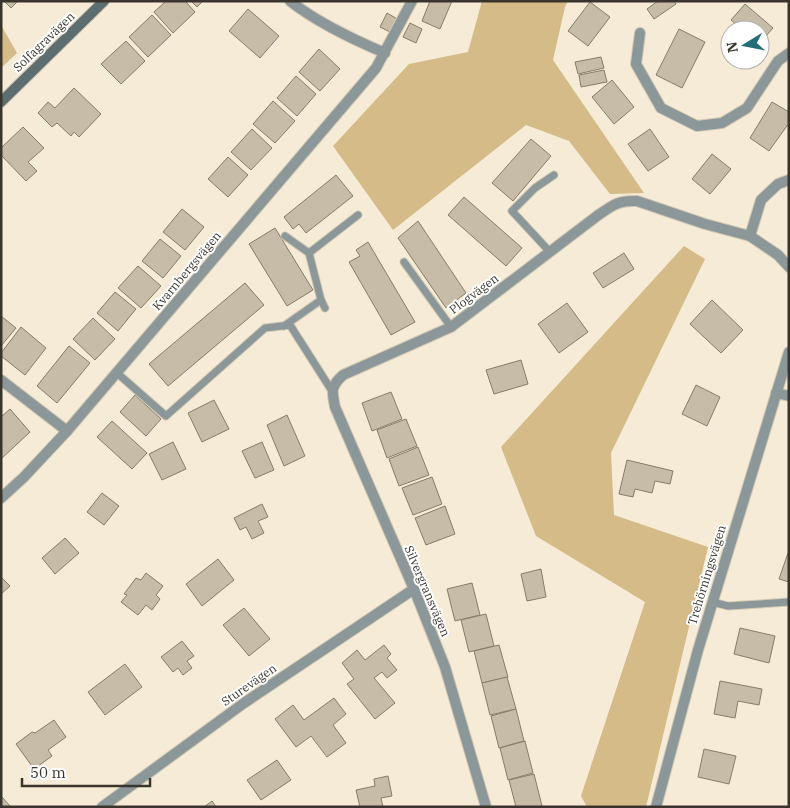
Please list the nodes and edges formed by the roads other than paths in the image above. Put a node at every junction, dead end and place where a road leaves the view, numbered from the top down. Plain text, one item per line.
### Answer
1 (104, 1) edge
2 (290, 1) edge
3 (412, 1) edge
4 (640, 33) dead end
5 (385, 53) junction
6 (789, 53) edge
7 (1, 102) edge
8 (554, 175) dead end
9 (789, 180) edge
10 (358, 215) dead end
11 (285, 236) dead end
12 (750, 236) junction
13 (550, 252) junction
14 (309, 253) junction
15 (404, 262) dead end
16 (789, 267) edge
17 (321, 300) junction
18 (325, 308) dead end
19 (284, 326) junction
20 (451, 327) junction
21 (789, 352) edge
22 (116, 373) junction
23 (1, 380) edge
24 (332, 391) junction
25 (776, 393) junction
26 (789, 396) edge
27 (67, 431) junction
28 (1, 498) edge
29 (414, 588) junction
30 (712, 602) junction
31 (789, 602) edge
32 (102, 807) edge
33 (486, 807) edge
34 (656, 807) edge

1 - 7 street, Solfagravägen
2 - 5 street
3 - 5 street
4 - 6 street
5 - 22 street, Kvarnbergsvägen
8 - 13 lane
9 - 12 street
10 - 14 lane
11 - 14 lane
12 - 13 street, Plogvägen
12 - 16 street
13 - 20 street, Plogvägen
14 - 17 lane
15 - 20 lane
17 - 18 lane
17 - 19 lane
19 - 22 lane
19 - 24 lane
20 - 24 street, Plogvägen
21 - 25 street, Trehörningsvägen
22 - 27 street, Kvarnbergsvägen
23 - 27 street
24 - 29 street, Silvergransvägen
25 - 26 street
25 - 30 street, Trehörningsvägen
27 - 28 street, Kvarnbergsvägen
29 - 32 street, Sturevägen
29 - 33 street, Silvergransvägen
30 - 31 lane
30 - 34 street, Trehörningsvägen

